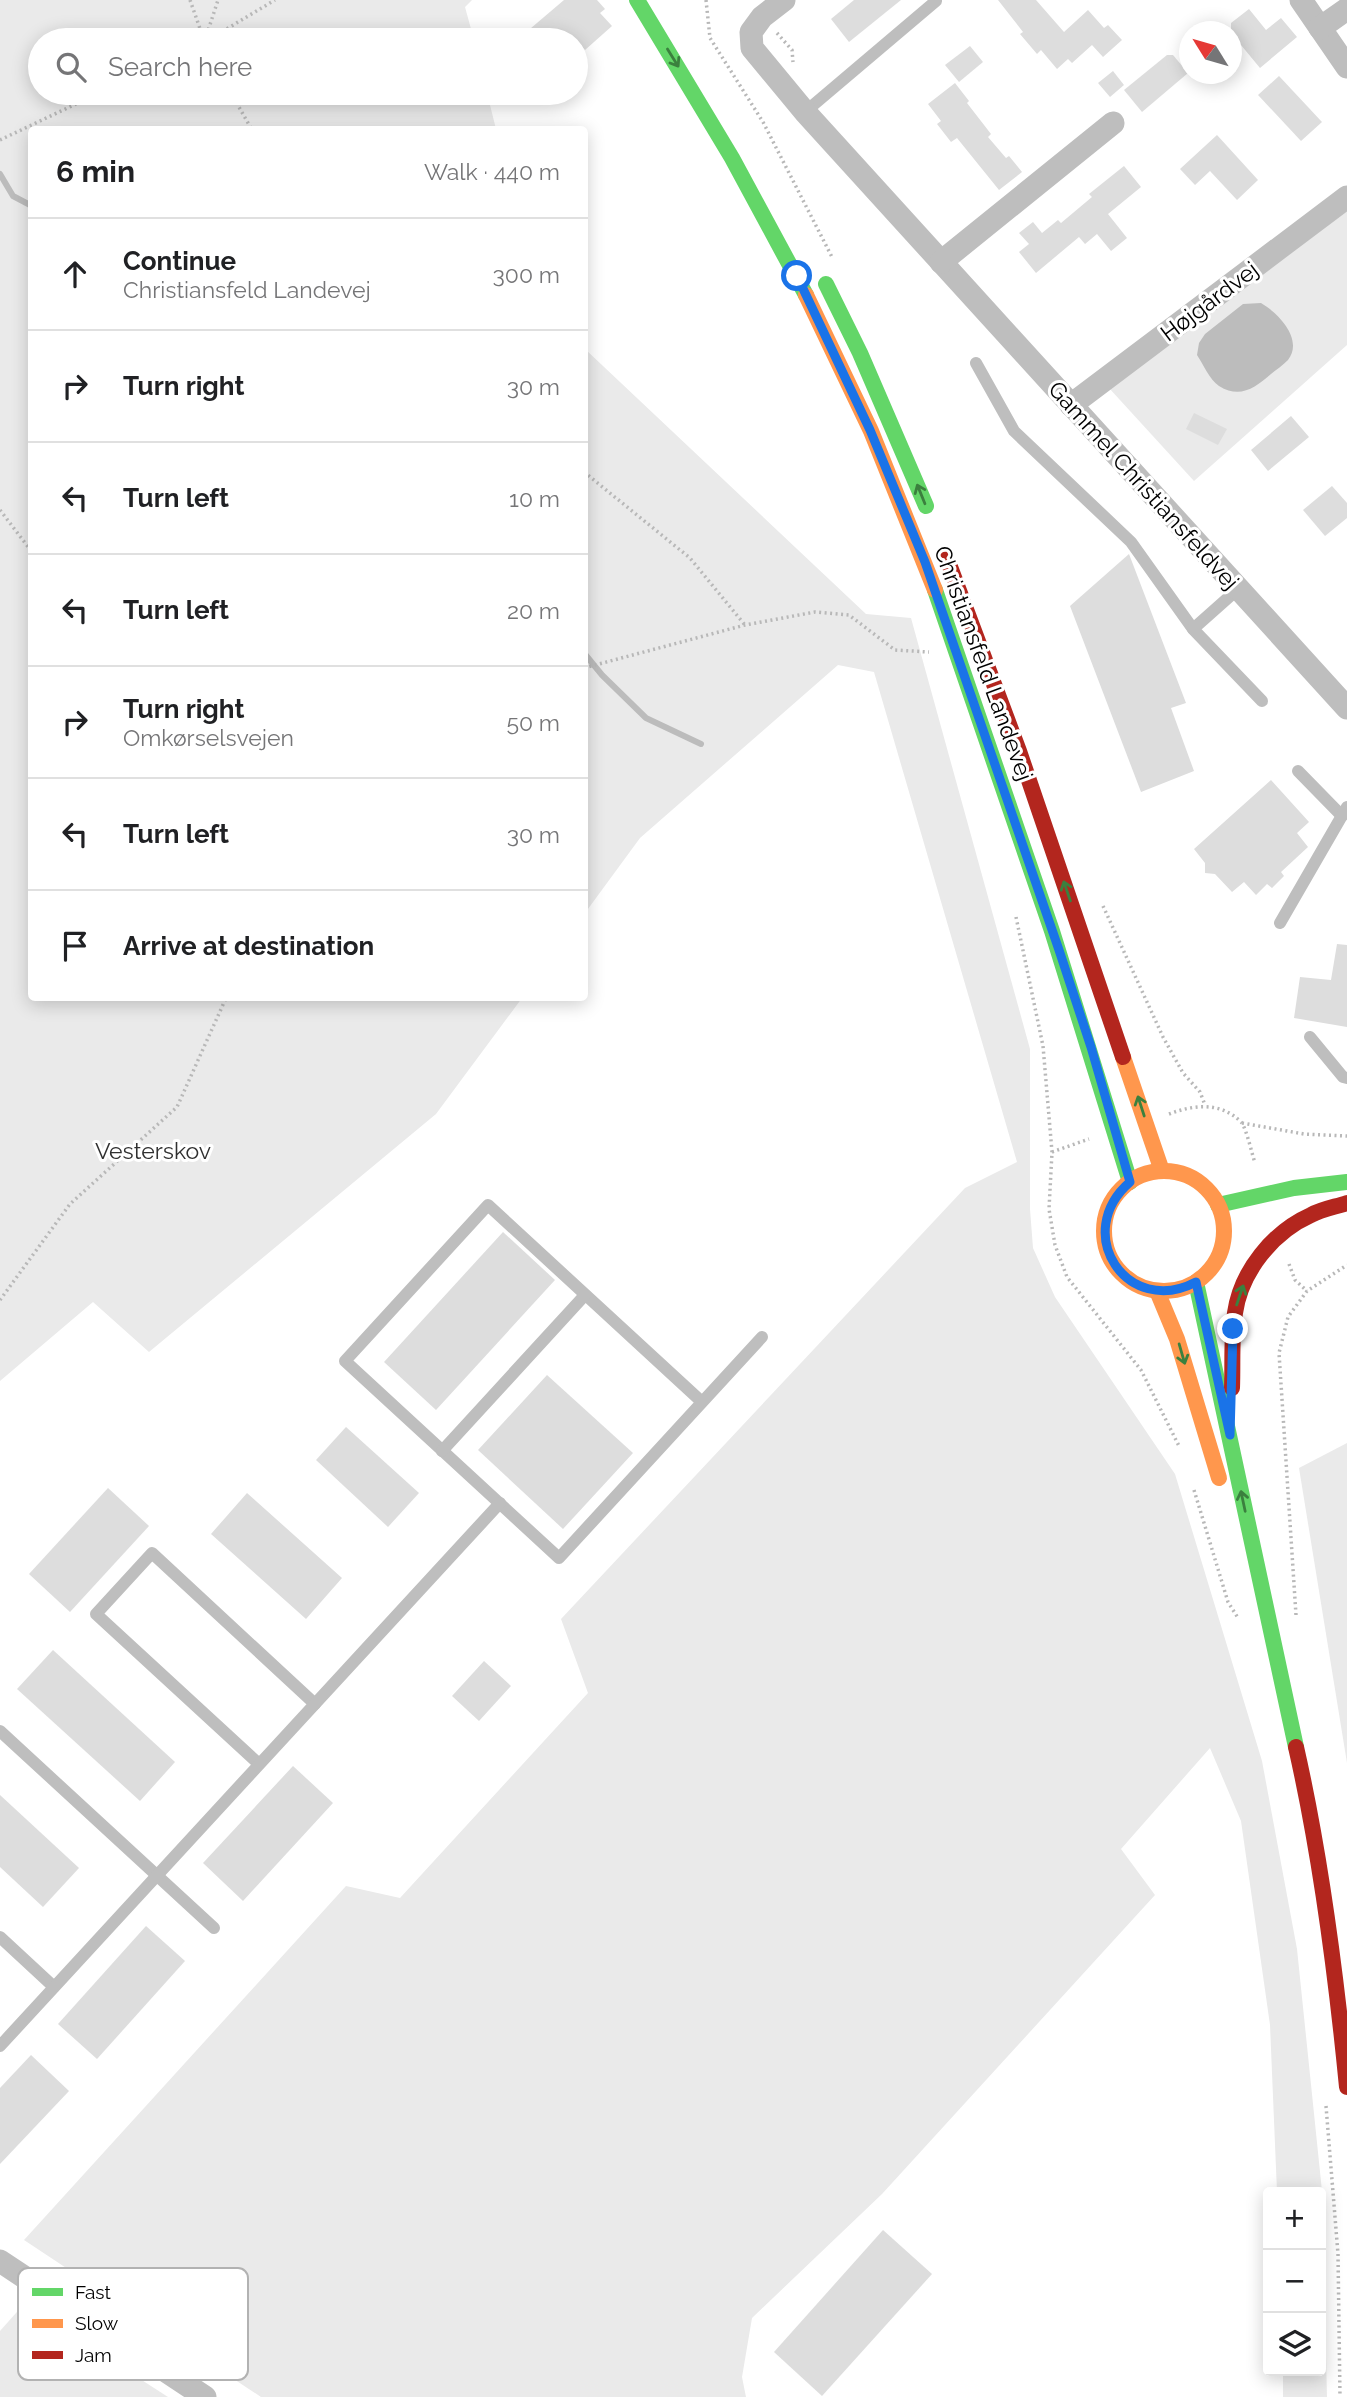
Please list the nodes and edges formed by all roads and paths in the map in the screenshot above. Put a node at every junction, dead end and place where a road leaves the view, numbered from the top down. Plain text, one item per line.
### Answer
1 (190, 0) edge
2 (218, 0) edge
3 (275, 0) edge
4 (637, 0) edge
5 (784, 0) edge
6 (1301, 0) edge
7 (936, 1) edge
8 (1347, 9) edge
9 (201, 28) edge
10 (210, 28) edge
11 (227, 28) edge
12 (1320, 28) junction
13 (1347, 67) edge
14 (74, 105) edge
15 (238, 105) edge
16 (805, 112) junction
17 (1114, 123) dead end
18 (29, 126) edge
19 (250, 126) edge
20 (28, 127) edge
21 (0, 140) edge
22 (1347, 197) edge
23 (942, 262) junction
24 (818, 268) dead end
25 (976, 363) dead end
26 (1071, 405) junction
27 (588, 475) edge
28 (0, 510) edge
29 (931, 518) dead end
30 (941, 543) dead end
31 (28, 547) edge
32 (1238, 589) junction
33 (745, 625) junction
34 (1193, 629) junction
35 (935, 652) dead end
36 (588, 667) edge
37 (1262, 701) dead end
38 (1347, 708) edge
39 (1298, 771) dead end
40 (1344, 811) edge
41 (1016, 916) dead end
42 (1280, 923) dead end
43 (225, 1001) edge
44 (1148, 1002) dead end
45 (1310, 1037) dead end
46 (1347, 1078) edge
47 (1205, 1105) junction
48 (1164, 1116) dead end
49 (1242, 1123) junction
50 (1097, 1136) dead end
51 (1347, 1136) edge
52 (1052, 1152) junction
53 (1255, 1163) dead end
54 (1162, 1171) junction
55 (1130, 1182) junction
56 (1347, 1182) edge
57 (1347, 1203) edge
58 (1218, 1205) junction
59 (1288, 1262) dead end
60 (1347, 1265) edge
61 (1196, 1282) junction
62 (1157, 1291) junction
63 (1307, 1291) junction
64 (585, 1295) junction
65 (0, 1300) edge
66 (762, 1337) dead end
67 (702, 1402) junction
68 (1230, 1435) junction
69 (442, 1451) junction
70 (1183, 1455) dead end
71 (1191, 1482) dead end
72 (500, 1503) junction
73 (1267, 1616) junction
74 (1297, 1617) dead end
75 (1242, 1623) dead end
76 (315, 1704) junction
77 (0, 1731) edge
78 (259, 1764) junction
79 (156, 1875) junction
80 (214, 1928) dead end
81 (0, 1937) edge
82 (54, 1987) junction
83 (0, 2046) edge
84 (1347, 2087) edge
85 (1326, 2099) dead end
86 (0, 2260) edge
87 (18, 2272) edge
88 (180, 2380) edge
89 (205, 2397) edge
90 (1340, 2397) edge

1 - 9 path
2 - 10 path
3 - 11 path
4 -> 55 main road, Christiansfeld Landevej
5 - 16 street, Gammel Christiansfeldvej
6 - 12 street
7 - 16 lane
8 - 12 street
12 - 13 street
14 - 18 path
15 - 19 path
16 - 23 street, Gammel Christiansfeldvej
17 - 23 street
20 - 21 path
22 - 26 street, Højgårdvej
23 - 26 street, Gammel Christiansfeldvej
29 -> 24 main road, Christiansfeld Landevej
25 - 34 lane
26 - 32 street, Gammel Christiansfeldvej
27 - 33 path
28 - 31 path
54 -> 30 main road, Christiansfeld Landevej
32 - 34 lane
32 - 38 street, Gammel Christiansfeldvej
33 - 35 path
33 - 36 path
34 - 37 lane
39 - 40 lane
40 - 42 lane
41 - 52 path
43 - 65 path
44 - 47 path
45 - 46 lane
47 - 48 path
47 - 49 path
49 - 51 path
49 - 53 path
50 - 52 path
52 - 70 path
54 - 55 main road
54 - 58 main road
55 - 62 main road
56 - 58 main road
68 -> 57 main road
58 - 61 main road
59 - 63 path
60 - 63 path
61 - 62 main road
61 - 68 main road
62 -> 73 main road
63 - 74 path
64 - 67 lane
64 - 69 lane
64 - 69 lane
66 - 67 lane
67 - 72 lane
73 -> 68 main road
69 - 72 lane
71 - 75 path
72 - 76 lane
73 - 84 main road
76 - 78 lane
76 - 78 lane
77 - 79 lane
78 - 79 lane
79 - 80 lane
79 - 82 lane
81 - 82 lane
82 - 83 lane
85 - 90 path
86 - 87 street
88 - 89 street

